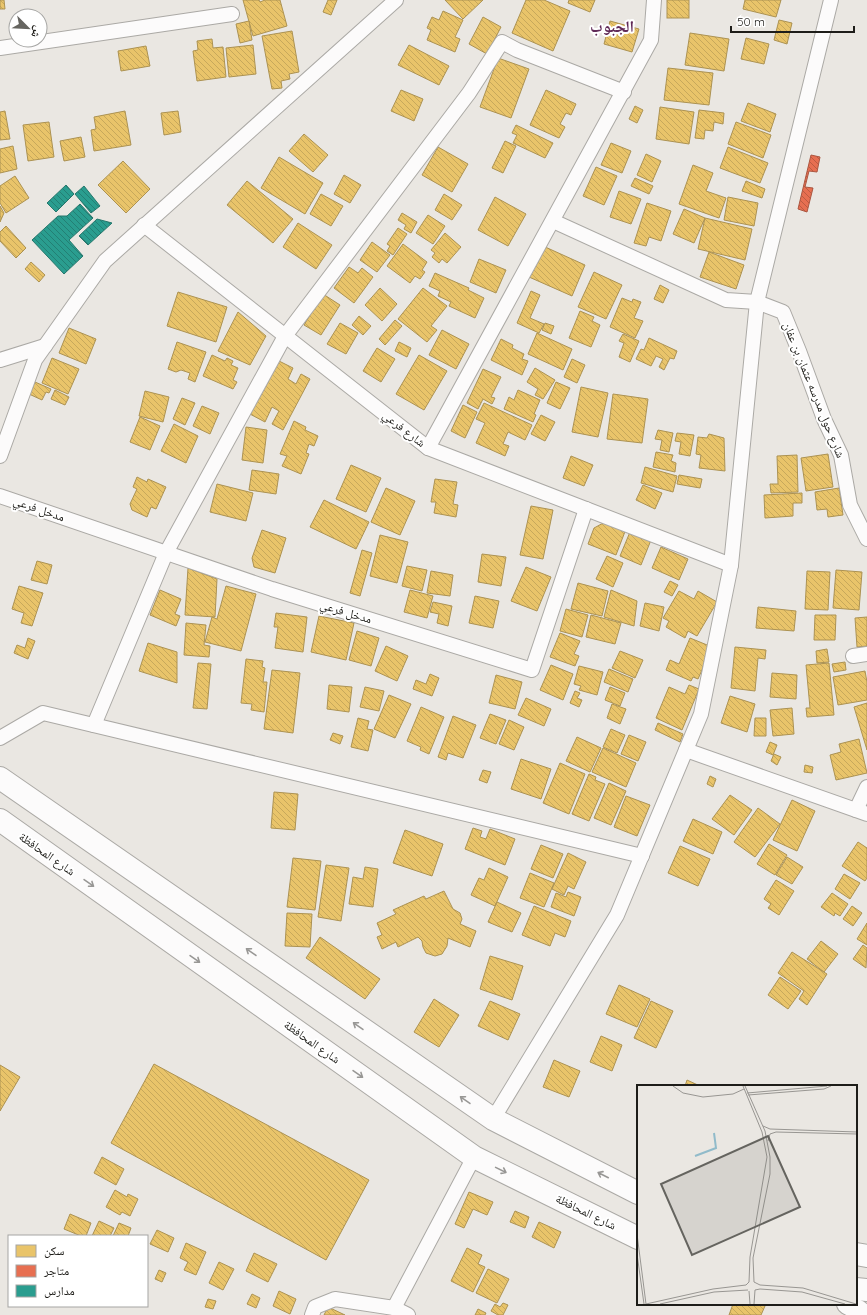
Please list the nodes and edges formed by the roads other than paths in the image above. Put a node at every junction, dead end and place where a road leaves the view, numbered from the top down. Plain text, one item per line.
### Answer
1 (396, 0) edge
2 (654, 0) edge
3 (831, 0) edge
4 (232, 14) dead end
5 (0, 48) edge
6 (624, 92) junction
7 (553, 221) junction
8 (144, 225) junction
9 (757, 302) junction
10 (286, 336) junction
11 (45, 346) junction
12 (0, 360) edge
13 (428, 448) junction
14 (0, 456) edge
15 (0, 496) edge
16 (586, 509) junction
17 (867, 539) edge
18 (166, 553) junction
19 (731, 565) junction
20 (94, 725) junction
21 (0, 738) edge
22 (686, 750) junction
23 (0, 778) edge
24 (867, 787) edge
25 (861, 812) edge
26 (0, 820) edge
27 (642, 856) junction
28 (493, 1119) junction
29 (474, 1157) junction
30 (637, 1192) edge
31 (637, 1238) edge
32 (857, 1254) edge
33 (867, 1256) edge
34 (857, 1289) edge
35 (867, 1290) edge
36 (849, 1305) edge
37 (394, 1308) junction
38 (312, 1315) edge
39 (408, 1315) edge
40 (865, 1315) edge

1 - 8 street
2 - 6 street
3 - 9 street
4 - 5 street
6 - 7 street
6 - 10 street
7 - 9 street, شارع حول مدرسه عثمان بن عفان
7 - 13 street
8 - 10 street, شارع فرعي
8 - 11 street
9 - 17 street, شارع حول مدرسه عثمان بن عفان
9 - 19 street
10 - 13 street, شارع فرعي
10 - 18 street
11 - 12 street
11 - 14 street
13 - 16 street, شارع فرعي
15 - 18 street, مدخل فرعي
16 - 18 street, مدخل فرعي
16 - 19 street, شارع فرعي
18 - 20 street
19 - 22 street
20 - 21 street
20 - 27 street
22 - 25 street
22 - 27 street
28 -> 23 main road
24 - 25 street
26 -> 29 main road, شارع المحافظة
27 - 28 street
30 -> 28 main road
29 -> 31 main road, شارع المحافظة
29 - 37 street
32 - 33 main road
34 - 35 main road
36 - 40 street
37 - 38 street
37 - 39 street

